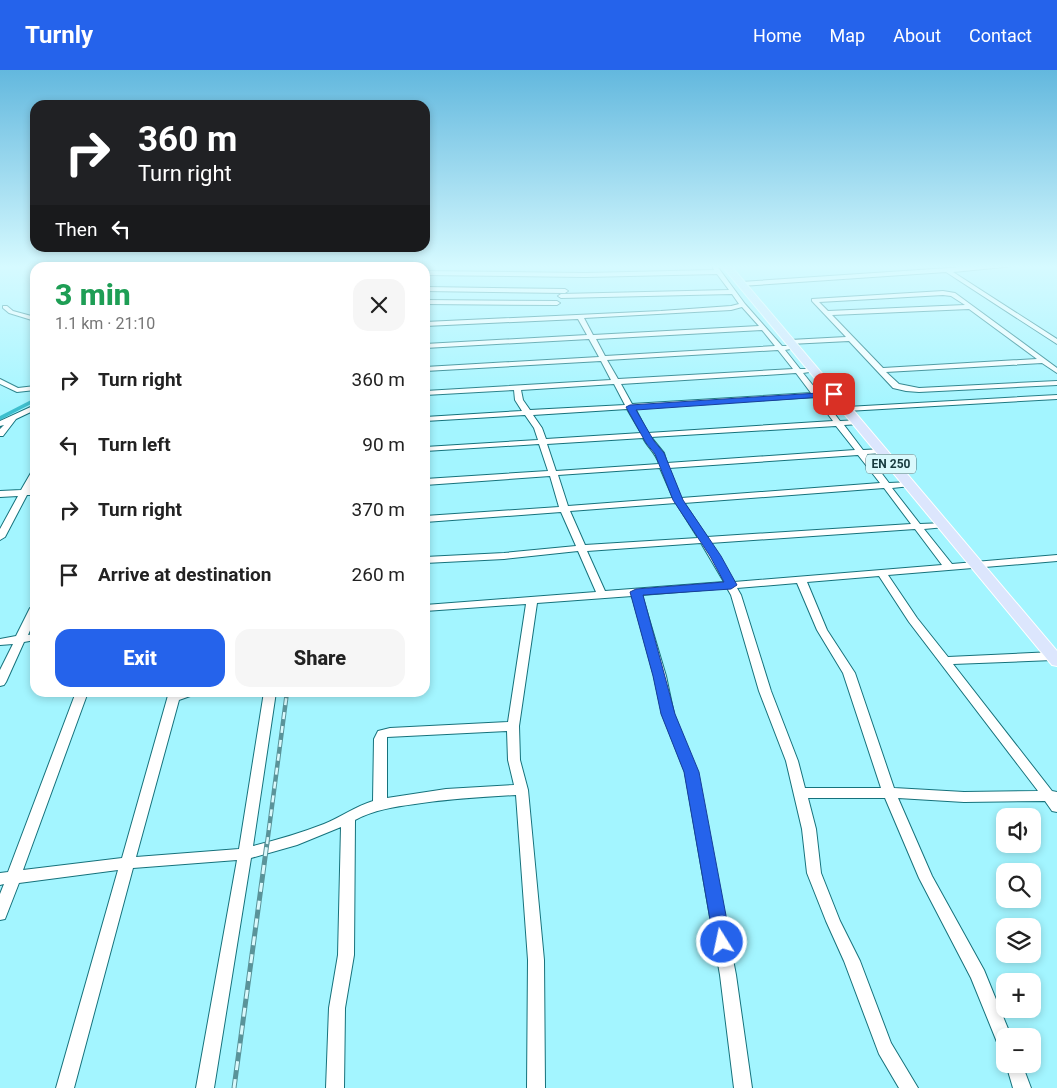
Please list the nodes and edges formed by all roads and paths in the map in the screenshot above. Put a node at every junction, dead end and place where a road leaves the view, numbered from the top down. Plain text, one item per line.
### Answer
1 (16, 314) edge
2 (555, 314) edge
3 (639, 314) edge
4 (751, 314) edge
5 (759, 314) edge
6 (827, 314) joint
7 (837, 314) edge
8 (981, 314) edge
9 (1014, 314) edge
10 (580, 317) junction
11 (30, 318) edge
12 (554, 318) junction
13 (430, 324) edge
14 (764, 328) junction
15 (590, 336) junction
16 (850, 339) junction
17 (1057, 342) edge
18 (430, 346) edge
19 (788, 346) junction
20 (604, 358) junction
21 (1044, 361) junction
22 (430, 368) edge
23 (814, 370) junction
24 (882, 370) junction
25 (798, 371) junction
26 (1057, 371) edge
27 (0, 381) edge
28 (617, 382) junction
29 (1057, 382) edge
30 (517, 388) junction
31 (30, 389) edge
32 (430, 393) edge
33 (834, 394) junction
34 (817, 396) junction
35 (1057, 397) edge
36 (630, 407) junction
37 (847, 409) junction
38 (30, 410) edge
39 (527, 413) junction
40 (16, 418) junction
41 (430, 419) edge
42 (857, 422) junction
43 (0, 424) edge
44 (839, 425) junction
45 (0, 434) edge
46 (646, 436) junction
47 (542, 442) junction
48 (430, 449) edge
49 (880, 451) junction
50 (860, 452) junction
51 (664, 466) junction
52 (553, 474) junction
53 (430, 482) edge
54 (908, 484) junction
55 (887, 486) junction
56 (30, 492) edge
57 (0, 494) edge
58 (678, 500) junction
59 (565, 510) junction
60 (430, 519) edge
61 (942, 525) junction
62 (917, 526) junction
63 (0, 537) edge
64 (704, 540) junction
65 (583, 548) junction
66 (1057, 558) edge
67 (430, 560) edge
68 (977, 565) junction
69 (949, 567) junction
70 (882, 573) junction
71 (801, 579) junction
72 (731, 585) junction
73 (636, 592) junction
74 (602, 595) junction
75 (532, 600) junction
76 (430, 608) edge
77 (30, 619) edge
78 (30, 638) edge
79 (20, 640) junction
80 (0, 642) edge
81 (1055, 658) edge
82 (946, 661) junction
83 (0, 682) edge
84 (80, 697) edge
85 (173, 697) edge
86 (269, 697) edge
87 (512, 726) junction
88 (522, 790) junction
89 (799, 793) junction
90 (888, 793) junction
91 (1055, 800) edge
92 (380, 804) junction
93 (348, 818) junction
94 (245, 854) junction
95 (129, 863) junction
96 (14, 877) junction
97 (0, 879) edge
98 (0, 914) edge
99 (1000, 1028) edge
100 (1017, 1073) edge
101 (65, 1088) edge
102 (205, 1088) edge
103 (335, 1088) edge
104 (536, 1088) edge
105 (743, 1088) edge
106 (909, 1088) edge
107 (1022, 1088) edge

1 - 11 street
2 - 12 street
3 - 10 street
4 - 14 street
5 - 19 main road, EN 250
6 - 7 street
6 - 16 street
8 - 21 street
9 - 17 street
10 - 12 street
10 - 15 street
12 - 13 street
14 - 15 street
14 - 19 street
15 - 18 street
15 - 20 street
16 - 19 street
16 - 24 street
19 - 20 street
19 - 23 main road, EN 250
19 - 25 street
20 - 22 street
20 - 28 street
21 - 24 street
21 - 26 street
23 - 25 street
23 - 33 main road, EN 250
24 - 29 street
25 - 28 street
25 - 34 street
27 - 31 street
28 - 30 street
28 - 36 street
30 - 32 street
30 - 39 street
33 - 34 street
33 - 37 main road, EN 250
34 - 36 street
34 - 44 street
35 - 37 street
36 - 39 street
36 - 46 street
37 - 42 main road, EN 250
38 - 40 street
39 - 41 street
39 - 47 street
40 - 43 street
40 - 45 street
42 - 44 street
42 - 49 main road, EN 250
44 - 46 street
44 - 50 street
46 - 47 street
46 - 51 street
47 - 48 street
47 - 52 street
49 - 50 street
49 - 54 main road, EN 250
50 - 51 street
50 - 55 street
51 - 52 street
51 - 58 street
52 - 53 street
52 - 59 street
54 - 55 street
54 - 61 main road, EN 250
55 - 58 street
55 - 62 street
56 - 57 street
56 - 63 street
58 - 59 street
58 - 64 street
59 - 60 street
59 - 65 street
61 - 62 street
61 - 68 main road, EN 250
62 - 64 street
62 - 69 street
64 - 65 street
64 - 72 street
65 - 67 street
65 - 74 street
66 - 68 street
68 - 69 street
68 - 81 main road, EN 250
69 - 70 street
70 - 71 street
70 - 82 street
71 - 72 street
71 - 90 street
72 - 73 street
72 - 89 street
73 - 74 street
73 - 105 street
74 - 75 street
75 - 76 street
75 - 87 street
77 - 79 street
78 - 79 street
79 - 80 street
79 - 83 street
81 - 82 street
82 - 91 street
84 - 96 street
85 - 95 street
86 - 94 street
87 - 88 street
87 - 92 street
88 - 92 street
88 - 104 street
89 - 90 street
89 - 106 street
90 - 91 street
90 - 99 street
92 - 93 street
93 - 94 street
93 - 103 street
94 - 95 street
94 - 102 street
95 - 96 street
95 - 101 street
96 - 97 street
96 - 98 street
100 - 107 street

